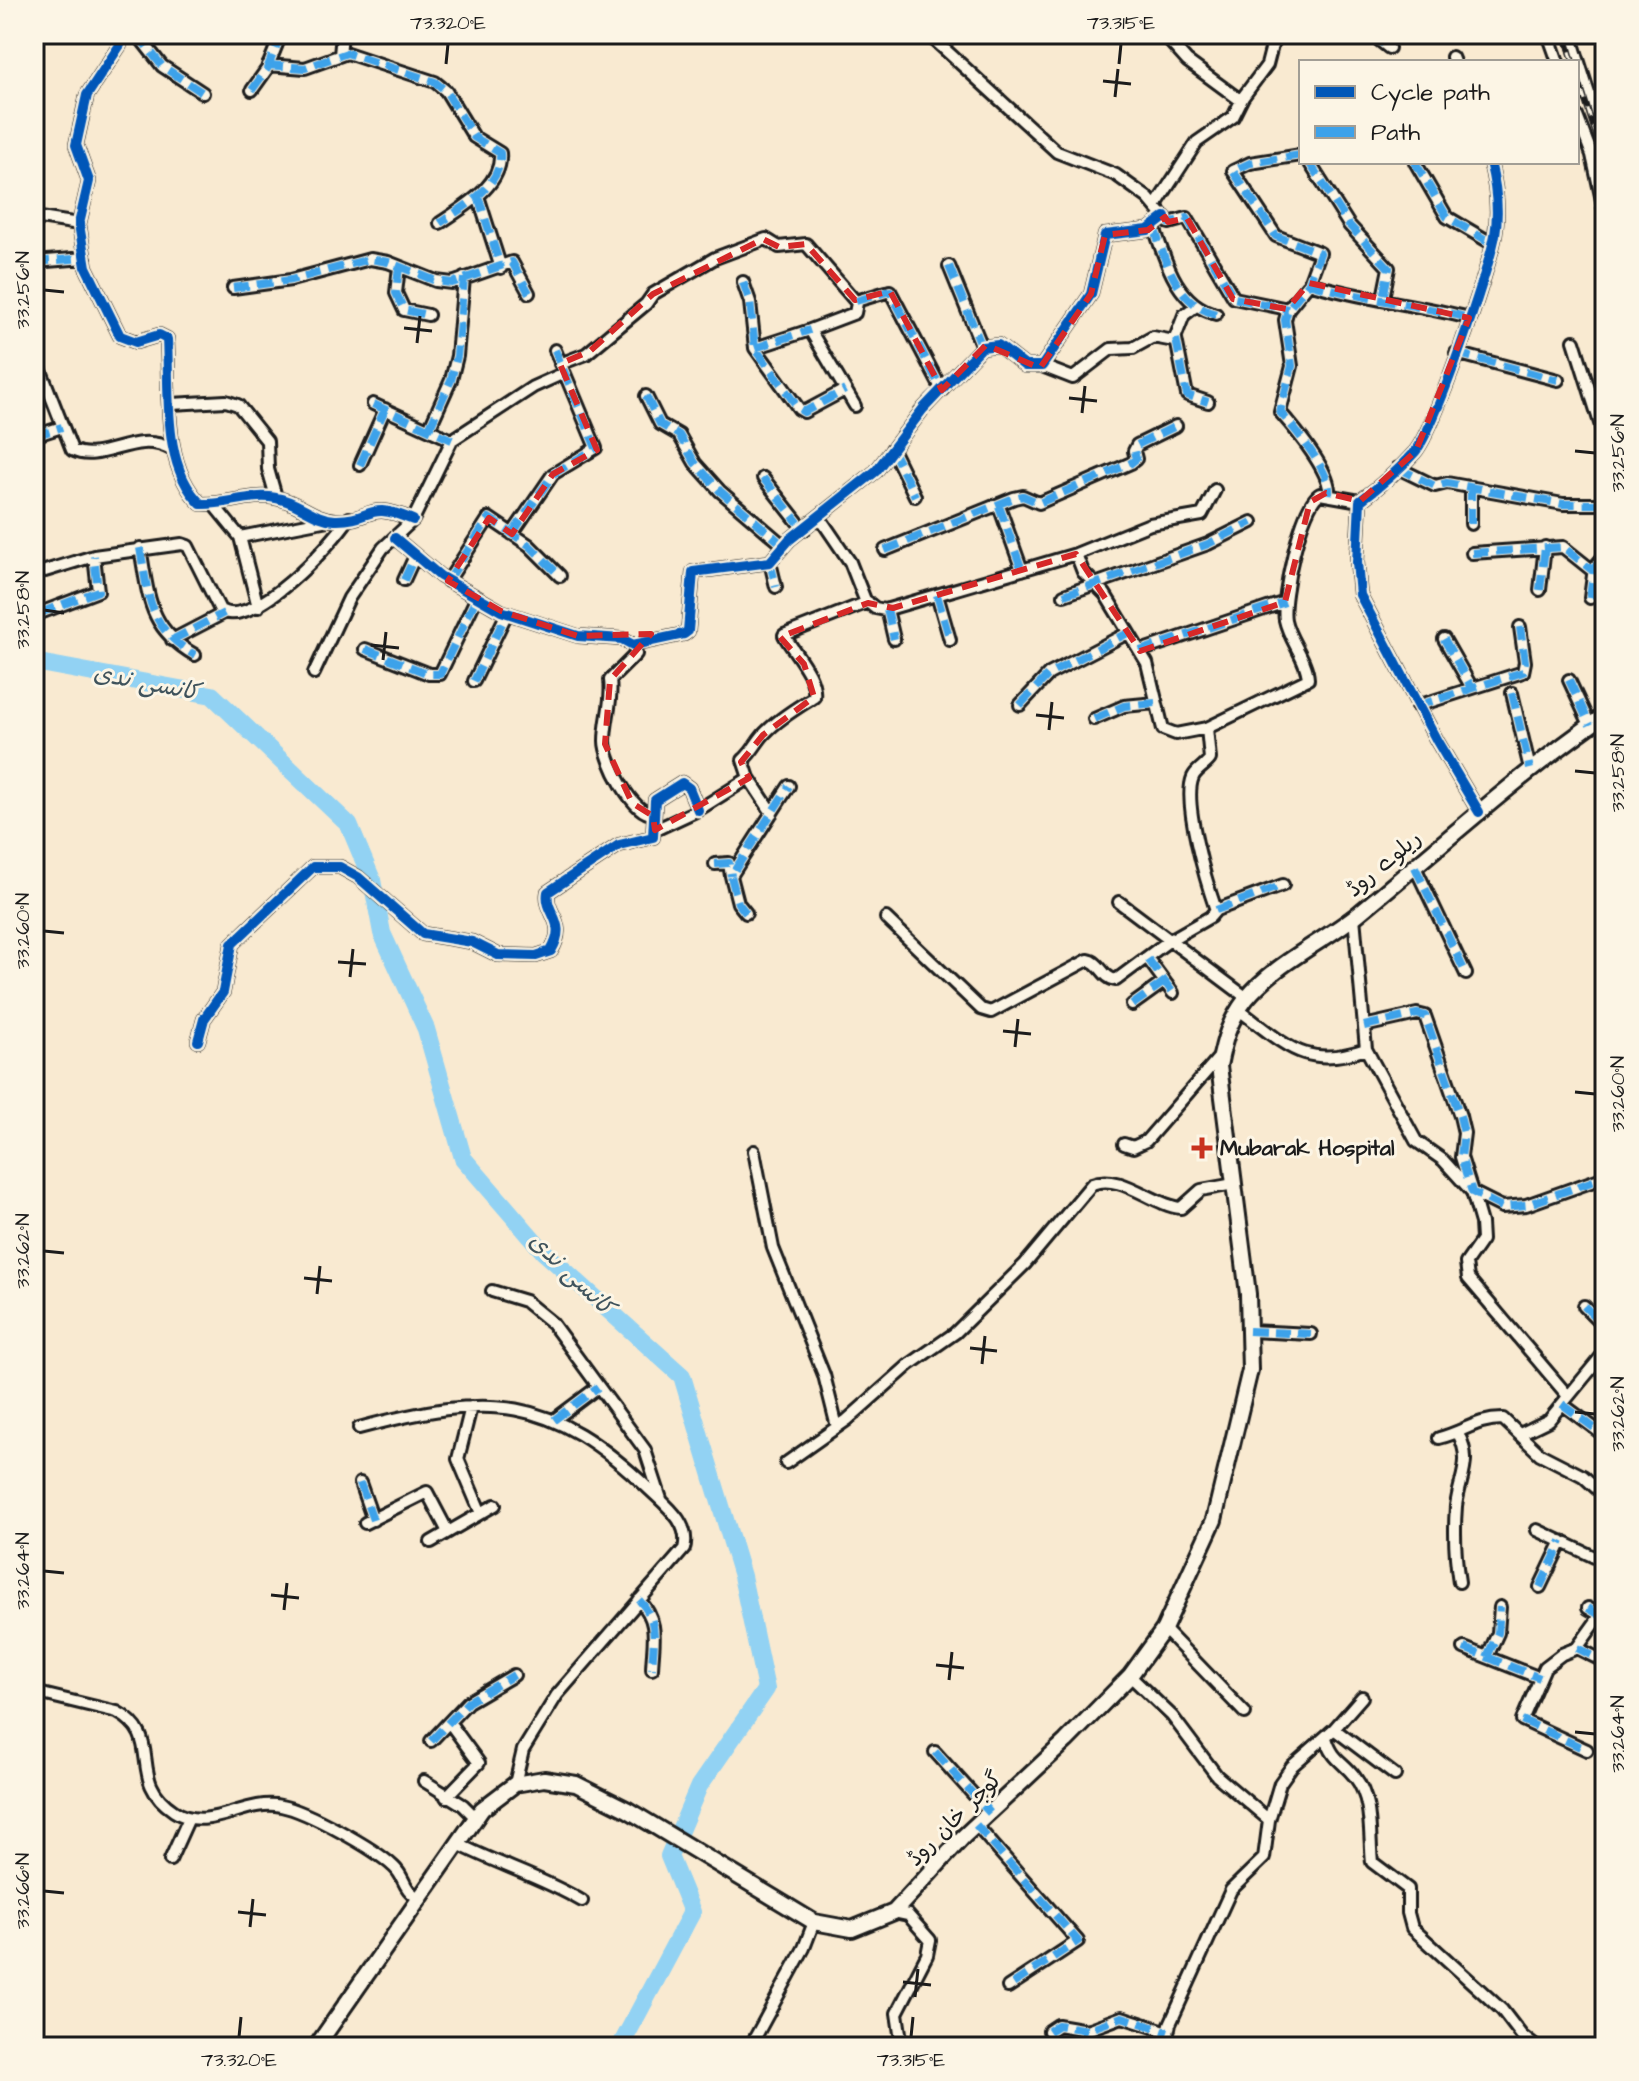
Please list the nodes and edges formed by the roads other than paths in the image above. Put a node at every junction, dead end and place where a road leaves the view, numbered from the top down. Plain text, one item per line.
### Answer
1 (122, 34) edge
2 (137, 34) edge
3 (281, 34) edge
4 (342, 34) edge
5 (928, 34) edge
6 (1163, 34) edge
7 (1275, 34) edge
8 (1371, 34) edge
9 (1548, 34) edge
10 (1570, 34) edge
11 (1389, 48) dead end
12 (340, 55) junction
13 (1557, 60) edge
14 (1578, 60) edge
15 (1579, 62) edge
16 (268, 65) junction
17 (252, 90) dead end
18 (203, 93) dead end
19 (1240, 100) junction
20 (1579, 121) edge
21 (1605, 144) edge
22 (1299, 155) edge
23 (1310, 164) edge
24 (1416, 164) edge
25 (1490, 164) edge
26 (478, 196) junction
27 (1156, 205) junction
28 (1605, 214) edge
29 (34, 217) edge
30 (1165, 217) junction
31 (440, 223) dead end
32 (79, 224) junction
33 (1154, 227) junction
34 (1493, 244) junction
35 (85, 258) junction
36 (34, 262) edge
37 (949, 266) dead end
38 (399, 267) junction
39 (501, 268) junction
40 (464, 278) junction
41 (743, 282) dead end
42 (1309, 283) junction
43 (233, 288) dead end
44 (529, 293) dead end
45 (1383, 298) junction
46 (856, 301) junction
47 (1196, 306) junction
48 (1288, 309) junction
49 (1216, 314) dead end
50 (428, 315) dead end
51 (1469, 318) junction
52 (810, 330) junction
53 (1176, 339) junction
54 (1574, 341) dead end
55 (982, 347) junction
56 (755, 348) junction
57 (555, 350) dead end
58 (34, 353) edge
59 (1456, 353) junction
60 (1042, 366) junction
61 (562, 368) junction
62 (1558, 380) dead end
63 (845, 390) junction
64 (942, 390) junction
65 (646, 396) dead end
66 (1208, 402) dead end
67 (171, 404) junction
68 (373, 404) dead end
69 (855, 406) dead end
70 (385, 409) junction
71 (1176, 426) dead end
72 (62, 427) junction
73 (429, 429) junction
74 (35, 433) edge
75 (1605, 439) edge
76 (452, 440) junction
77 (171, 449) junction
78 (892, 449) junction
79 (360, 465) dead end
80 (1398, 468) junction
81 (763, 478) dead end
82 (1471, 487) junction
83 (1215, 490) dead end
84 (1329, 494) junction
85 (915, 496) dead end
86 (276, 497) junction
87 (1360, 501) junction
88 (213, 504) junction
89 (1605, 504) edge
90 (999, 506) junction
91 (349, 518) junction
92 (820, 518) junction
93 (330, 519) junction
94 (413, 520) junction
95 (1252, 522) dead end
96 (1471, 524) dead end
97 (804, 530) junction
98 (512, 534) junction
99 (240, 537) junction
100 (395, 538) junction
101 (783, 545) junction
102 (1545, 547) junction
103 (140, 548) junction
104 (885, 550) dead end
105 (1472, 553) dead end
106 (1076, 554) junction
107 (1605, 555) edge
108 (94, 556) junction
109 (415, 556) junction
110 (770, 562) junction
111 (1022, 570) junction
112 (45, 571) dead end
113 (1593, 571) junction
114 (560, 576) dead end
115 (404, 580) dead end
116 (448, 581) junction
117 (1094, 583) junction
118 (776, 587) dead end
119 (1540, 590) dead end
120 (937, 595) junction
121 (1064, 595) dead end
122 (477, 597) junction
123 (1590, 598) dead end
124 (868, 602) junction
125 (1285, 602) junction
126 (258, 607) junction
127 (887, 609) junction
128 (40, 613) dead end
129 (224, 613) junction
130 (507, 613) junction
131 (1520, 627) dead end
132 (1128, 633) junction
133 (894, 639) dead end
134 (1444, 639) dead end
135 (172, 640) junction
136 (950, 640) dead end
137 (633, 645) junction
138 (365, 649) dead end
139 (1140, 651) junction
140 (195, 655) dead end
141 (314, 673) dead end
142 (1569, 680) dead end
143 (474, 681) dead end
144 (1472, 688) junction
145 (1512, 693) dead end
146 (1156, 703) junction
147 (1020, 705) dead end
148 (1417, 706) junction
149 (1605, 715) edge
150 (1094, 719) dead end
151 (1590, 725) junction
152 (1207, 728) junction
153 (1530, 769) junction
154 (749, 778) junction
155 (789, 786) dead end
156 (698, 810) junction
157 (1479, 812) junction
158 (772, 813) junction
159 (653, 814) junction
160 (655, 830) junction
161 (715, 864) dead end
162 (1415, 867) junction
163 (731, 876) junction
164 (1283, 885) dead end
165 (1119, 902) dead end
166 (1216, 910) junction
167 (746, 913) dead end
168 (1354, 917) junction
169 (886, 918) dead end
170 (1170, 940) junction
171 (1148, 959) junction
172 (1466, 974) dead end
173 (1164, 982) junction
174 (1173, 993) dead end
175 (1243, 1004) junction
176 (1132, 1005) dead end
177 (1364, 1026) junction
178 (198, 1041) dead end
179 (1366, 1049) junction
180 (1220, 1060) junction
181 (1124, 1144) dead end
182 (754, 1151) dead end
183 (1605, 1177) edge
184 (1234, 1184) junction
185 (1472, 1192) junction
186 (492, 1291) dead end
187 (1584, 1306) dead end
188 (1605, 1327) edge
189 (1249, 1331) junction
190 (1311, 1334) dead end
191 (1605, 1352) edge
192 (598, 1387) junction
193 (1565, 1400) junction
194 (471, 1407) junction
195 (554, 1420) junction
196 (837, 1427) junction
197 (359, 1428) dead end
198 (1458, 1433) junction
199 (1520, 1434) junction
200 (1605, 1436) edge
201 (1439, 1438) dead end
202 (786, 1463) dead end
203 (360, 1483) dead end
204 (1605, 1496) edge
205 (662, 1501) junction
206 (495, 1505) dead end
207 (480, 1511) junction
208 (447, 1530) junction
209 (1537, 1530) dead end
210 (1562, 1541) junction
211 (431, 1542) dead end
212 (1605, 1562) edge
213 (1459, 1582) dead end
214 (1540, 1587) dead end
215 (639, 1600) junction
216 (1500, 1607) dead end
217 (1588, 1608) dead end
218 (1604, 1614) edge
219 (1164, 1629) junction
220 (1464, 1648) dead end
221 (1577, 1648) junction
222 (1487, 1657) junction
223 (1605, 1662) edge
224 (652, 1669) dead end
225 (514, 1675) dead end
226 (1130, 1676) junction
227 (1540, 1678) junction
228 (34, 1692) edge
229 (1362, 1697) dead end
230 (1245, 1713) dead end
231 (449, 1722) junction
232 (1334, 1729) junction
233 (1326, 1738) junction
234 (431, 1741) dead end
235 (1587, 1750) dead end
236 (935, 1752) dead end
237 (1395, 1775) dead end
238 (424, 1781) dead end
239 (515, 1784) junction
240 (446, 1797) junction
241 (990, 1813) junction
242 (189, 1818) junction
243 (476, 1818) junction
244 (1269, 1820) junction
245 (976, 1825) junction
246 (458, 1844) junction
247 (170, 1860) dead end
248 (420, 1899) junction
249 (582, 1901) dead end
250 (894, 1912) junction
251 (814, 1922) junction
252 (1008, 1987) dead end
253 (1049, 2031) dead end
254 (1168, 2032) junction
255 (316, 2047) edge
256 (750, 2047) edge
257 (902, 2047) edge
258 (1165, 2047) edge
259 (1536, 2047) edge

1 - 32 street
2 - 18 street
3 - 16 street
4 - 12 street
5 - 27 street
6 - 19 street
7 - 19 street
8 - 11 street
9 - 13 street
10 - 14 street
12 - 16 street
12 - 26 street
15 - 21 street
16 - 17 street
19 - 27 street
20 - 28 street
22 - 42 street
23 - 45 street
24 - 34 street
25 - 34 street
26 - 31 street
26 - 39 street
27 - 30 street
29 - 32 street
30 - 33 street
30 - 48 street
32 - 35 street
33 - 47 street
33 - 60 street
34 - 51 street
35 - 36 street
35 - 67 street
37 - 55 street
38 - 40 street
38 - 43 street
38 - 50 street
39 - 40 street
39 - 44 street
40 - 73 street
41 - 56 street
42 - 45 street
42 - 48 street
45 - 51 street
46 - 52 street
46 - 61 street
46 - 64 street
47 - 49 street
47 - 53 street
48 - 84 street
51 - 59 street
52 - 56 street
52 - 63 street
53 - 60 street
53 - 66 street
54 - 75 street
55 - 60 street
55 - 64 street
56 - 63 street
57 - 61 street
58 - 72 street
59 - 62 street
59 - 80 street
61 - 76 street
61 - 98 street
63 - 69 street
64 - 78 street
65 - 101 street
67 - 77 street
67 - 86 street
68 - 70 street
70 - 73 street
70 - 79 street
71 - 90 street
72 - 74 street
72 - 77 street
73 - 76 street
76 - 94 street
77 - 88 street
78 - 85 street
78 - 92 street
80 - 82 street
80 - 87 street
81 - 97 street
82 - 89 street
82 - 96 street
83 - 106 street
84 - 87 street
84 - 125 street
86 - 88 street
86 - 93 street
87 - 148 street
88 - 99 street
90 - 104 street
90 - 111 street
91 - 93 street
91 - 94 street
91 - 126 street
92 - 97 street
92 - 124 street
93 - 99 street
94 - 100 street
95 - 117 street
97 - 101 street
98 - 114 street
98 - 116 street
99 - 126 street
100 - 109 street
100 - 141 street
101 - 110 street
102 - 105 street
102 - 113 street
102 - 119 street
103 - 108 street
103 - 129 street
103 - 135 street
106 - 111 street
106 - 117 street
107 - 113 street
108 - 112 street
108 - 128 street
109 - 115 street
109 - 116 street
110 - 118 street
110 - 137 street
111 - 120 street
113 - 123 street
116 - 122 street
117 - 121 street
117 - 132 street
120 - 127 street
120 - 136 street
122 - 130 street
122 - 138 street
124 - 127 street
124 - 154 street
125 - 139 street
125 - 152 street
126 - 129 street
127 - 133 street
129 - 135 street
130 - 137 street
130 - 143 street
131 - 144 street
132 - 139 street
132 - 147 street
134 - 144 street
135 - 140 street
137 - 159 street
139 - 146 street
142 - 151 street
144 - 148 street
145 - 153 street
146 - 150 street
146 - 152 street
148 - 157 street
149 - 151 main road, ریلوے روڈ
151 - 153 main road, ریلوے روڈ
152 - 166 street
153 - 157 main road, ریلوے روڈ
154 - 156 street
154 - 158 street
155 - 158 street
156 - 159 street
156 - 160 street
157 - 162 main road, ریلوے روڈ
158 - 163 street
159 - 160 street
160 - 178 street
161 - 163 street
162 - 168 main road, ریلوے روڈ
162 - 172 street
163 - 167 street
164 - 166 street
165 - 170 street
166 - 170 street
168 - 175 main road, ریلوے روڈ
168 - 177 street
169 - 171 street
170 - 171 street
170 - 175 street
171 - 173 street
173 - 174 street
173 - 176 street
175 - 179 street
175 - 180 main road, ریلوے روڈ
177 - 179 street
177 - 185 street
179 - 185 street
180 - 181 street
180 - 184 main road, گوجر خان روڈ
182 - 196 street
183 - 185 street
184 - 189 main road, گوجر خان روڈ
184 - 196 street
185 - 193 street
186 - 192 street
187 - 188 street
189 - 190 street
189 - 219 main road, گوجر خان روڈ
191 - 193 street
192 - 195 street
192 - 205 street
193 - 199 street
193 - 200 street
194 - 195 street
194 - 197 street
194 - 207 street
195 - 205 street
196 - 202 street
198 - 199 street
198 - 201 street
198 - 213 street
199 - 204 street
203 - 208 street
205 - 215 street
206 - 207 street
207 - 208 street
208 - 211 street
209 - 210 street
210 - 212 street
210 - 214 street
215 - 224 street
215 - 239 street
216 - 222 street
217 - 218 street
218 - 221 street
219 - 226 main road, گوجر خان روڈ
219 - 230 street
220 - 222 street
221 - 223 street
221 - 227 street
222 - 227 street
225 - 231 street
226 - 241 main road, گوجر خان روڈ
226 - 244 street
227 - 235 street
228 - 242 street
229 - 232 street
231 - 234 street
231 - 240 street
232 - 233 street
232 - 237 street
233 - 244 street
233 - 259 street
236 - 241 street
238 - 240 street
239 - 243 main road
239 - 251 main road, گوجر خان روڈ
240 - 243 street
241 - 245 main road, گوجر خان روڈ
242 - 247 street
242 - 248 street
243 - 246 main road
244 - 254 street
245 - 250 main road, گوجر خان روڈ
245 - 252 street
246 - 248 main road
246 - 249 street
248 - 255 main road
250 - 251 main road, گوجر خان روڈ
250 - 257 street
251 - 256 street
253 - 254 street
254 - 258 street

